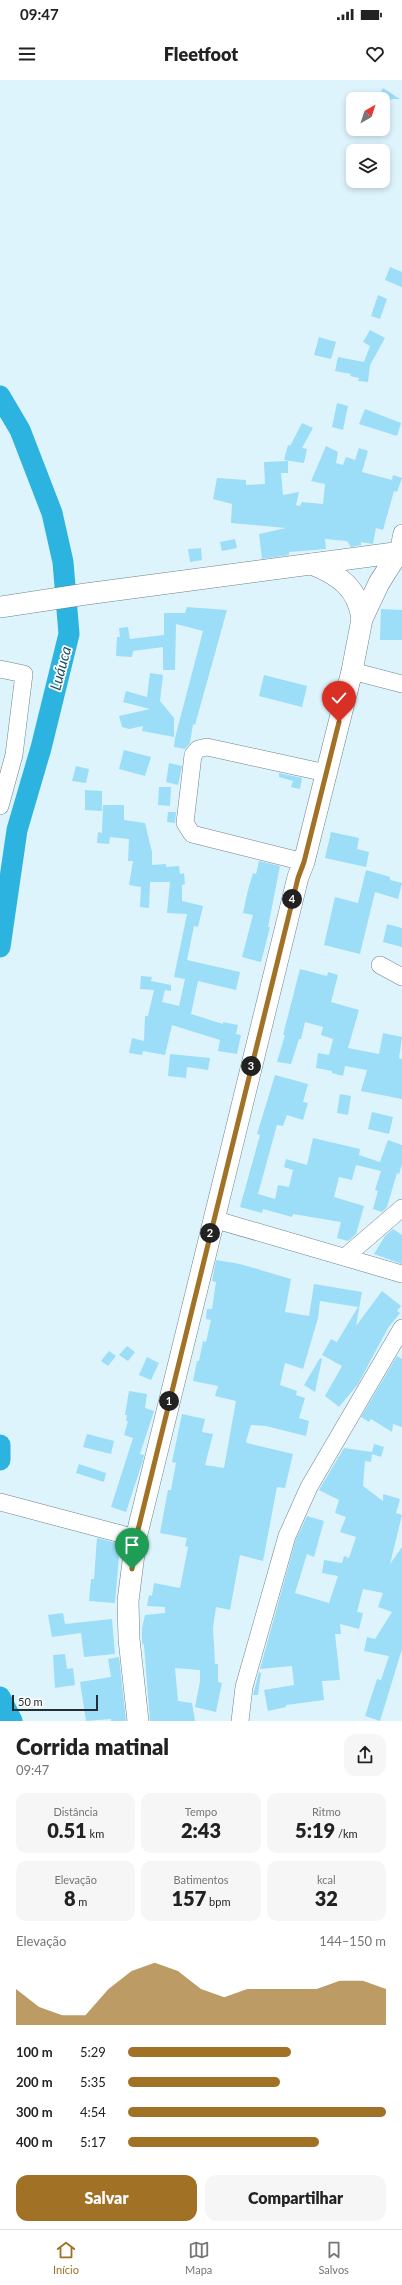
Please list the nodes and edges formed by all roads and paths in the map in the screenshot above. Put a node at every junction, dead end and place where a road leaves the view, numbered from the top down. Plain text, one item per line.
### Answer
1 (401, 546) edge
2 (312, 564) junction
3 (0, 607) edge
4 (362, 619) junction
5 (0, 669) edge
6 (352, 671) junction
7 (402, 684) edge
8 (326, 774) junction
9 (0, 806) edge
10 (304, 862) junction
11 (380, 965) dead end
12 (402, 977) edge
13 (402, 1208) edge
14 (213, 1219) junction
15 (345, 1257) junction
16 (402, 1274) edge
17 (402, 1328) edge
18 (2, 1503) edge
19 (136, 1538) junction
20 (138, 1721) edge
21 (240, 1721) edge

1 - 2 main road
1 - 4 main road
2 - 3 main road
2 - 4 main road
4 - 6 main road
5 - 9 street
6 - 7 street
6 - 8 main road
8 - 10 main road
8 - 10 street
10 - 14 main road
11 - 12 street
13 - 15 street
14 - 15 street
14 - 19 main road
15 - 16 street
17 - 21 street
18 - 19 street
19 - 20 main road

